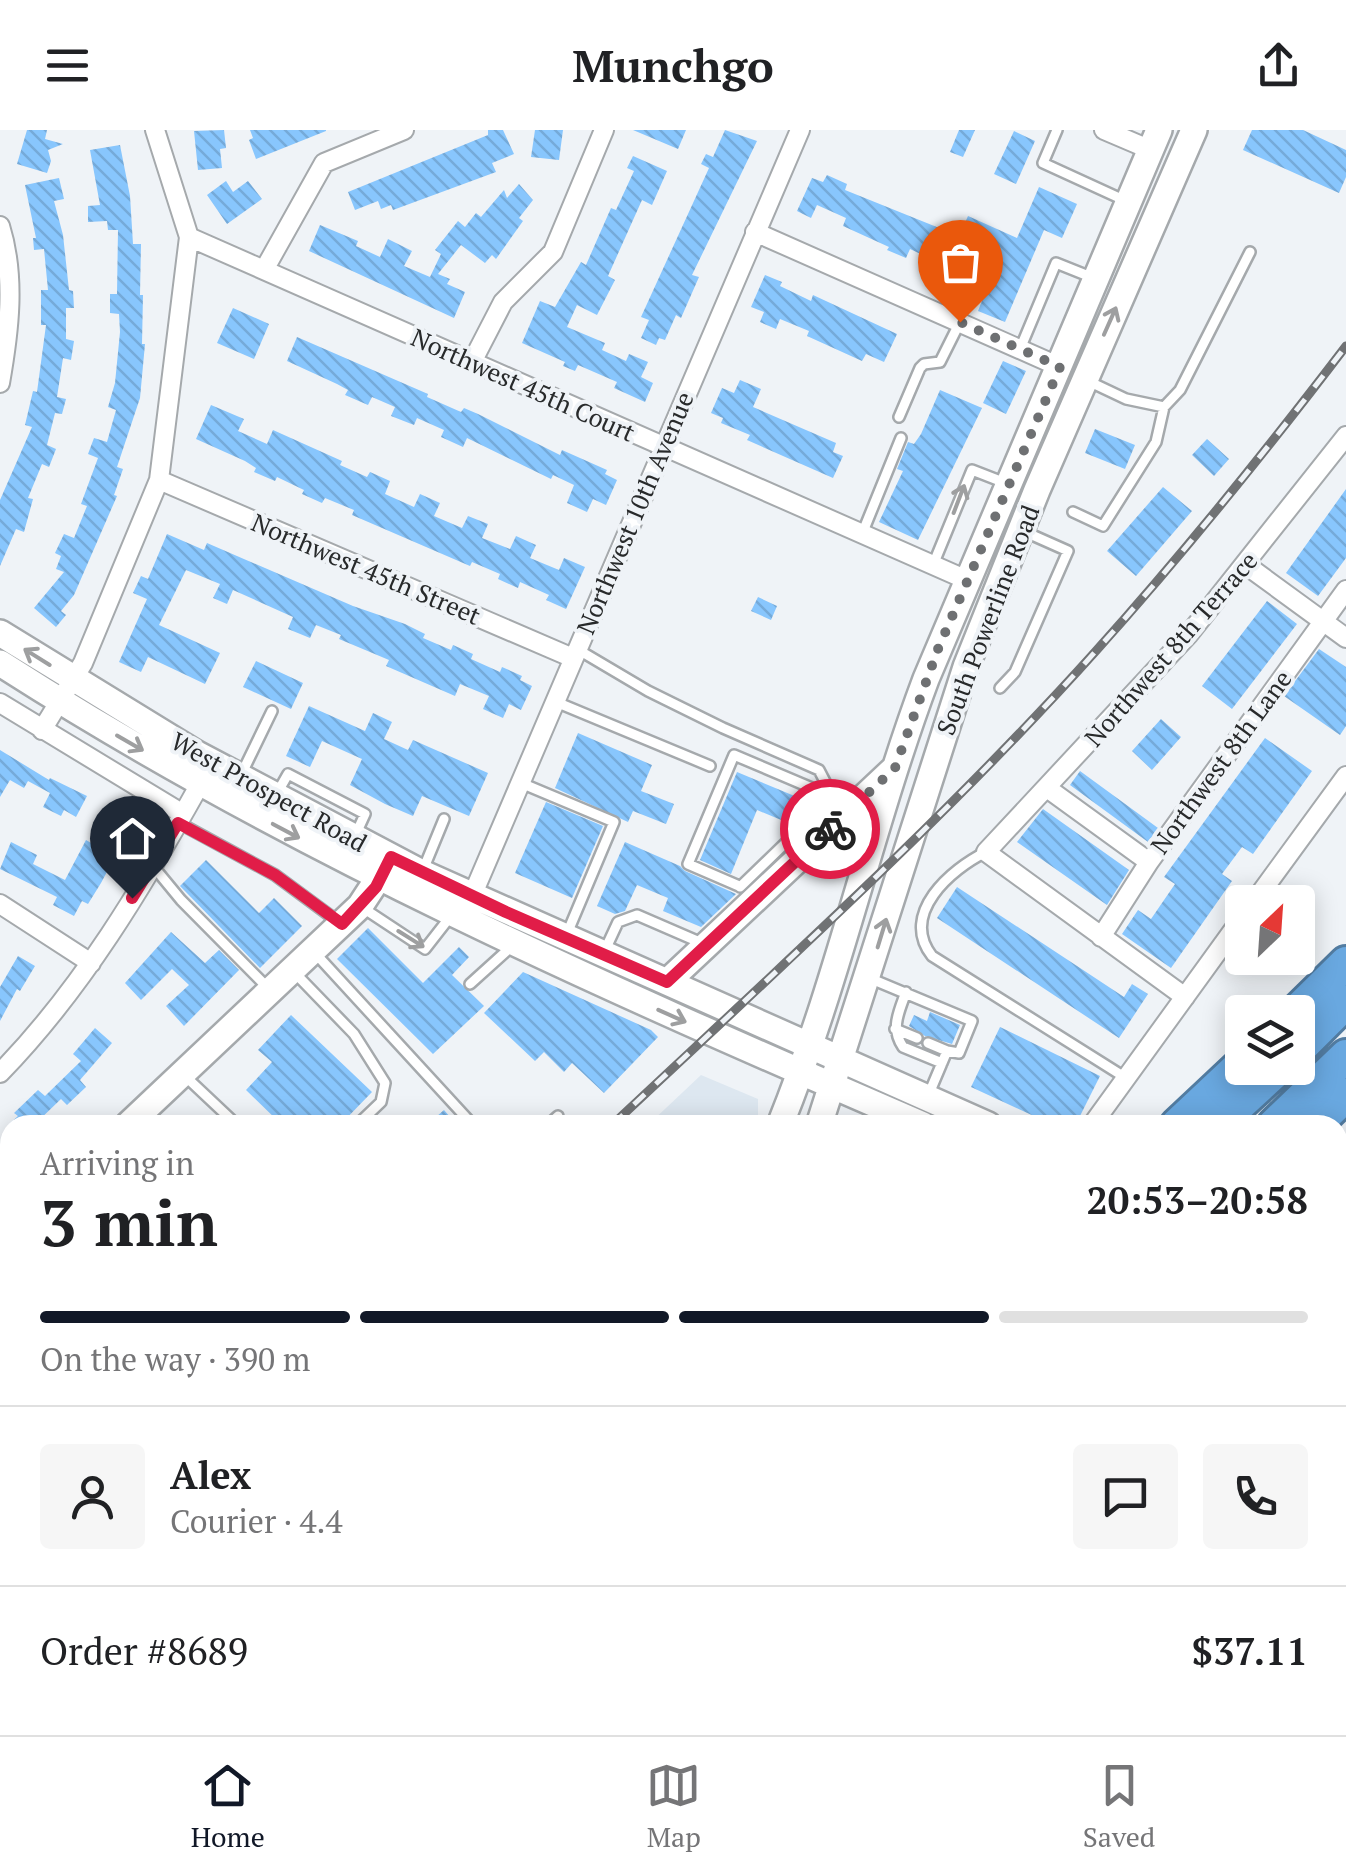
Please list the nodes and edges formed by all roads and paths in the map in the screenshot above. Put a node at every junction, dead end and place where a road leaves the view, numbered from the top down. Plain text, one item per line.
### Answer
1 (155, 130) edge
2 (404, 130) edge
3 (604, 130) edge
4 (800, 130) edge
5 (1057, 130) edge
6 (1104, 130) edge
7 (1194, 130) edge
8 (1155, 140) edge
9 (1130, 202) junction
10 (0, 226) edge
11 (755, 232) junction
12 (189, 237) junction
13 (1250, 252) dead end
14 (264, 270) junction
15 (1086, 275) dead end
16 (960, 322) junction
17 (1078, 325) junction
18 (1020, 349) junction
19 (472, 362) junction
20 (1060, 367) junction
21 (1086, 380) junction
22 (0, 383) edge
23 (1164, 407) junction
24 (1072, 411) junction
25 (898, 417) dead end
26 (1346, 436) edge
27 (902, 438) dead end
28 (664, 449) junction
29 (159, 480) junction
30 (1009, 484) junction
31 (1073, 512) dead end
32 (1021, 530) junction
33 (862, 534) junction
34 (934, 565) junction
35 (1246, 566) junction
36 (967, 580) junction
37 (1346, 590) edge
38 (1324, 621) junction
39 (0, 633) edge
40 (1346, 638) edge
41 (575, 653) junction
42 (0, 662) edge
43 (1000, 688) dead end
44 (67, 690) junction
45 (556, 702) junction
46 (0, 703) edge
47 (272, 711) dead end
48 (42, 730) junction
49 (710, 766) dead end
50 (895, 768) junction
51 (1346, 776) edge
52 (240, 777) junction
53 (521, 782) junction
54 (200, 784) junction
55 (1047, 788) junction
56 (840, 804) junction
57 (181, 818) junction
58 (444, 819) dead end
59 (986, 852) junction
60 (1149, 862) junction
61 (153, 866) junction
62 (385, 868) junction
63 (422, 873) junction
64 (1266, 885) edge
65 (746, 893) junction
66 (472, 896) junction
67 (0, 904) edge
68 (452, 914) junction
69 (351, 915) junction
70 (1101, 937) junction
71 (565, 938) junction
72 (1225, 941) edge
73 (514, 944) junction
74 (707, 944) junction
75 (313, 950) junction
76 (604, 954) junction
77 (1346, 963) edge
78 (91, 964) junction
79 (292, 970) junction
80 (868, 978) junction
81 (667, 982) junction
82 (470, 984) dead end
83 (271, 990) junction
84 (906, 992) junction
85 (1313, 995) edge
86 (1185, 996) junction
87 (1346, 1002) edge
88 (895, 1029) junction
89 (1315, 1033) edge
90 (917, 1038) dead end
91 (928, 1043) dead end
92 (810, 1044) junction
93 (946, 1051) junction
94 (1346, 1056) edge
95 (842, 1060) junction
96 (942, 1064) junction
97 (800, 1072) junction
98 (0, 1073) edge
99 (182, 1074) junction
100 (1126, 1078) junction
101 (1225, 1080) edge
102 (1261, 1085) edge
103 (833, 1086) junction
104 (1346, 1095) edge
105 (927, 1098) junction
106 (139, 1115) edge
107 (226, 1115) edge
108 (368, 1115) edge
109 (464, 1115) edge
110 (784, 1115) edge
111 (823, 1115) edge
112 (900, 1115) edge
113 (965, 1115) edge
114 (1099, 1115) edge
115 (1188, 1115) edge
116 (1228, 1115) edge
117 (1284, 1115) edge
118 (1325, 1115) edge

1 - 12 street
2 - 14 street
3 - 19 street
4 - 11 street, Northwest 10th Avenue
5 - 9 lane
6 - 8 street
21 -> 7 main road, South Powerline Road
8 - 9 main road, South Powerline Road
9 - 17 main road, South Powerline Road
10 - 22 street
11 - 16 street
11 - 28 street, Northwest 10th Avenue
12 - 14 street, Northwest 45th Court
12 - 29 street
13 - 23 lane
14 - 19 street, Northwest 45th Court
15 - 18 lane
16 - 18 street
16 - 25 lane
17 - 20 main road, South Powerline Road
17 - 21 main road
18 - 20 street
19 - 28 street, Northwest 45th Court
20 - 24 main road
20 - 30 main road, South Powerline Road
21 - 23 lane
21 - 24 main road, South Powerline Road
23 - 31 lane
24 - 32 main road, South Powerline Road
26 - 35 street, Northwest 8th Terrace
27 - 33 lane
28 - 33 street, Northwest 45th Court
28 - 41 street, Northwest 10th Avenue
29 - 41 street, Northwest 45th Street
29 - 44 street
34 -> 30 lane
30 - 36 main road, South Powerline Road
32 - 43 lane
80 -> 32 main road, South Powerline Road
33 - 34 street, Northwest 45th Court
34 - 36 street, Northwest 45th Court
35 - 38 street
35 - 55 street, Northwest 8th Terrace
36 - 50 main road, South Powerline Road
37 - 38 street, Northwest 8th Lane
38 - 40 street
38 - 60 street, Northwest 8th Lane
44 -> 39 main road, West Prospect Road
41 - 45 street, Northwest 10th Avenue
41 - 56 lane
42 - 44 main road, West Prospect Road
44 - 48 street
44 - 52 main road, West Prospect Road
44 -> 54 main road, West Prospect Road
45 - 49 lane
45 - 53 street, Northwest 10th Avenue
46 - 48 street
47 - 52 lane
48 - 57 street
50 - 56 main road
50 - 92 main road, South Powerline Road
51 - 64 street
52 - 62 main road, West Prospect Road
53 - 66 street, Northwest 10th Avenue
53 - 71 lane
54 - 57 street
54 -> 62 main road, West Prospect Road
55 - 59 street, Northwest 8th Terrace
55 - 60 street
56 - 65 main road
56 - 65 lane
57 - 61 street
57 - 69 lane
58 - 63 lane
59 - 70 street
59 - 100 lane
60 - 70 street, Northwest 8th Lane
61 - 78 street
61 - 83 lane
62 - 63 main road, West Prospect Road
62 - 68 main road, West Prospect Road
62 - 69 main road
63 - 66 main road, West Prospect Road
65 - 74 main road
66 - 71 main road, West Prospect Road
67 - 78 street
69 -> 68 lane
68 - 73 main road, West Prospect Road
69 - 75 main road
70 - 86 street
71 - 76 main road, West Prospect Road
72 - 86 street
73 - 82 lane
73 -> 97 main road, West Prospect Road
74 - 76 lane
74 - 81 main road
75 - 79 main road
75 - 109 lane
76 - 81 main road, West Prospect Road
77 - 85 highway
78 - 98 street
79 - 83 main road
79 - 108 lane
80 - 84 lane
80 - 95 main road, South Powerline Road
81 - 92 main road, West Prospect Road
83 - 99 main road
84 - 88 lane
84 - 93 lane
86 - 100 street
87 - 89 highway
88 - 90 lane
88 - 96 lane
91 - 93 lane
92 - 95 main road, West Prospect Road
92 - 97 main road, South Powerline Road
93 - 96 lane
94 - 117 highway
95 - 103 main road, South Powerline Road
95 - 105 main road, West Prospect Road
96 - 105 lane
97 - 103 main road, West Prospect Road
97 - 110 main road, South Powerline Road
99 - 106 main road
99 - 107 lane
100 - 114 street
101 - 115 highway
102 - 116 highway
103 - 111 main road, South Powerline Road
103 - 112 main road, West Prospect Road
104 - 118 highway
105 - 113 main road, West Prospect Road

